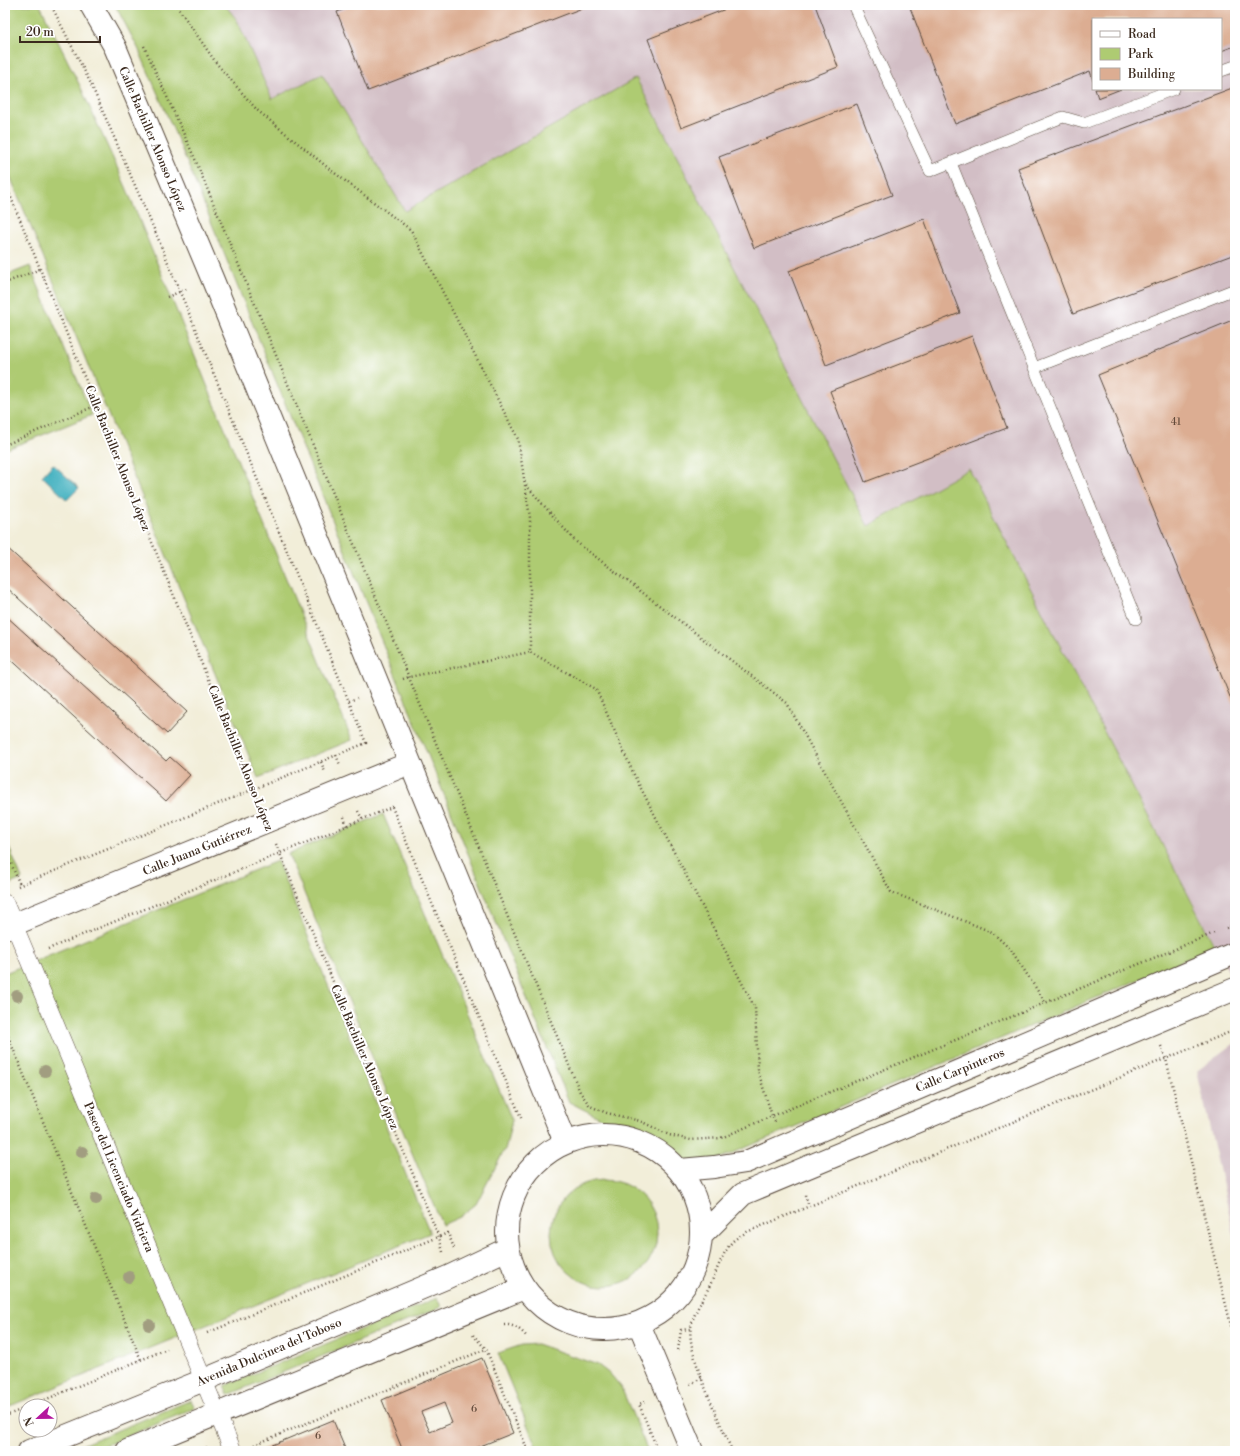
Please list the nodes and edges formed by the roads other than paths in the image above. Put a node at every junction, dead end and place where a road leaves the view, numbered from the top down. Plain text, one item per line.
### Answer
1 (91, 5) edge
2 (853, 5) edge
3 (1235, 66) edge
4 (1222, 71) edge
5 (1171, 90) edge
6 (951, 163) junction
7 (1235, 289) edge
8 (1034, 368) junction
9 (1136, 619) dead end
10 (410, 763) junction
11 (5, 903) edge
12 (10, 926) edge
13 (1235, 953) edge
14 (1235, 989) edge
15 (565, 1142) junction
16 (680, 1170) junction
17 (703, 1234) junction
18 (507, 1249) junction
19 (524, 1288) junction
20 (639, 1324) junction
21 (204, 1380) junction
22 (218, 1413) junction
23 (29, 1451) edge
24 (127, 1451) edge
25 (233, 1451) edge
26 (692, 1451) edge

1 - 10 street, Calle Bachiller Alonso López
2 - 6 lane
3 - 4 lane
5 - 6 lane
6 - 8 lane
7 - 8 lane
8 - 9 lane
10 - 12 street, Calle Juana Gutiérrez
10 - 15 street, Calle Bachiller Alonso López
11 - 12 street, Paseo del Licenciado Vidriera
12 - 21 street, Paseo del Licenciado Vidriera
13 - 16 street, Calle Carpinteros
14 - 17 street
15 - 16 street
15 - 18 street
16 - 17 street
17 - 20 street
18 - 19 street
18 - 21 street, Avenida Dulcinea del Toboso
19 - 20 street
19 - 22 street
20 - 26 street
21 - 22 street, Paseo del Licenciado Vidriera
21 - 23 street, Avenida Dulcinea del Toboso
22 - 24 street
22 - 25 street, Paseo del Licenciado Vidriera

